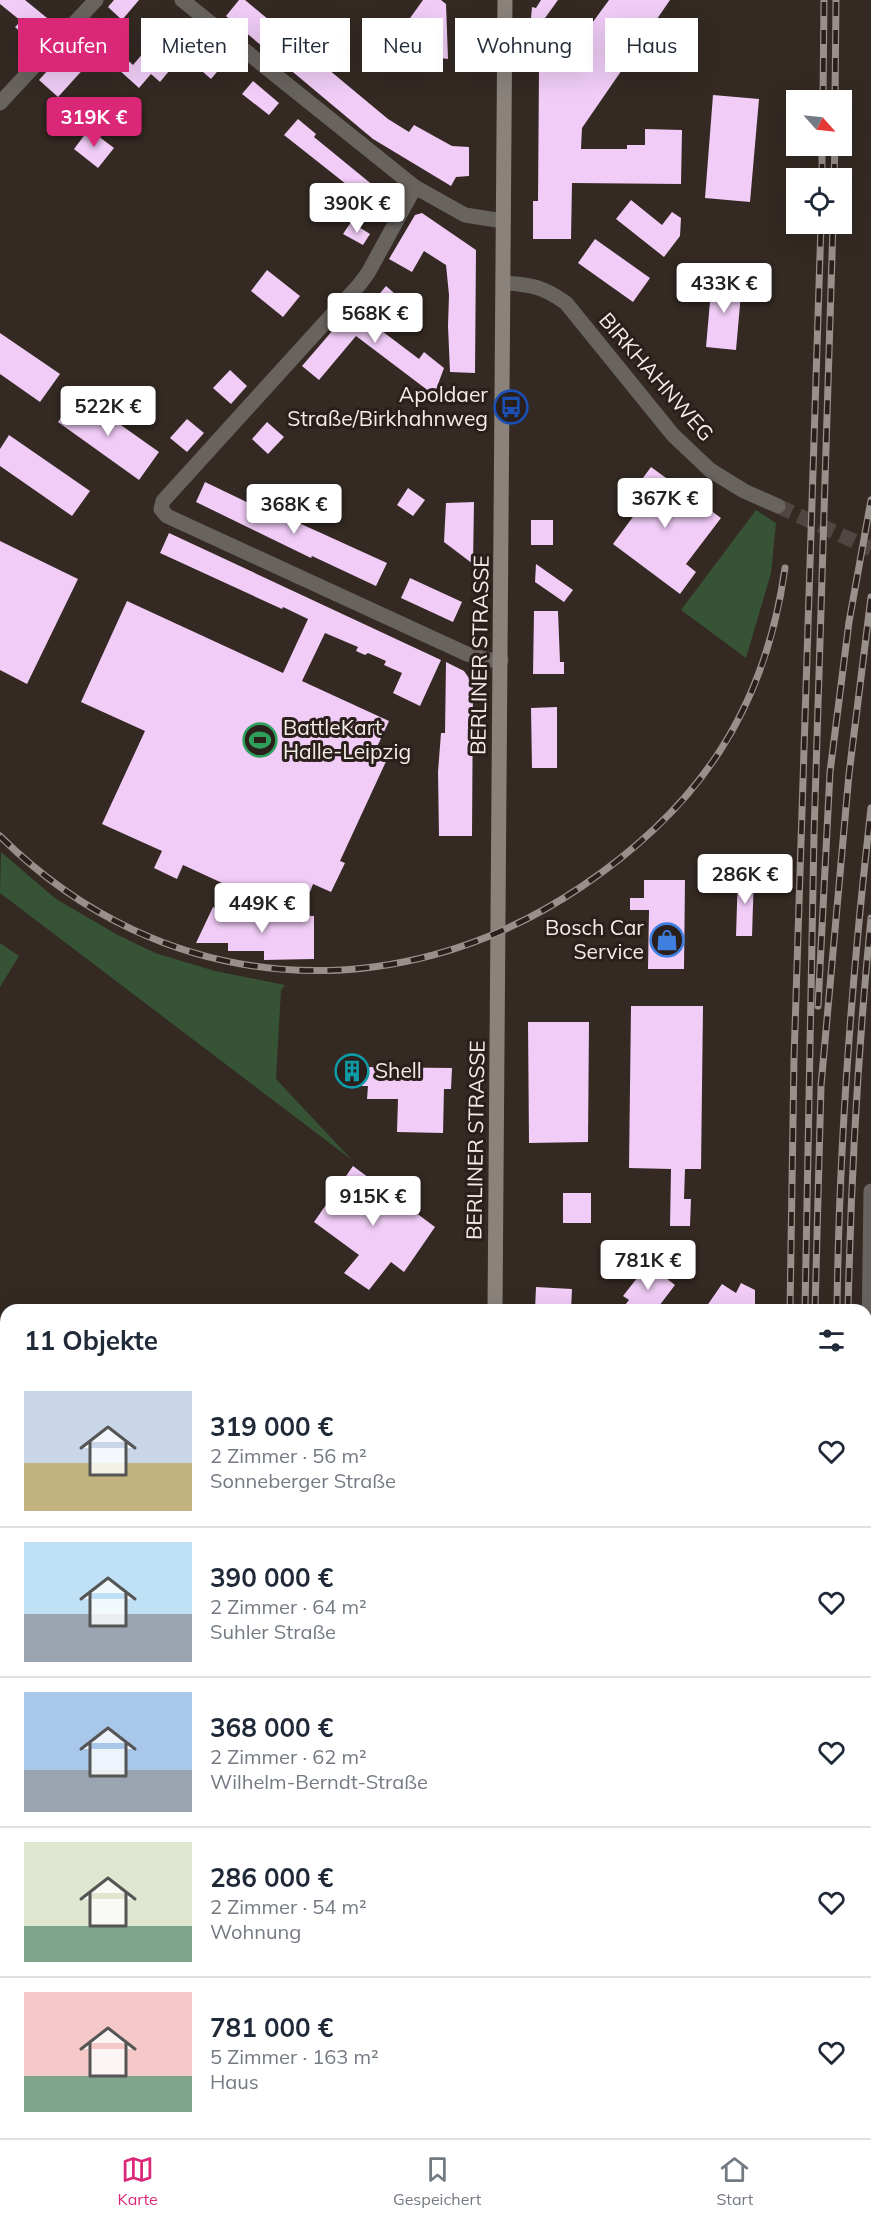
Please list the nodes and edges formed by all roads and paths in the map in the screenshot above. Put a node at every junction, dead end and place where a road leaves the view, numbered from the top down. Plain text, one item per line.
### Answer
1 (96, 0) edge
2 (182, 0) edge
3 (505, 0) edge
4 (0, 103) edge
5 (415, 187) junction
6 (503, 221) junction
7 (503, 283) junction
8 (777, 506) tunnel mouth
9 (501, 660) junction
10 (871, 1191) edge
11 (495, 1304) edge
12 (869, 1304) edge

1 - 4 street
2 - 5 street
3 - 6 street, BERLINER STRASSE
5 - 6 street
5 - 9 street
6 - 7 street, BERLINER STRASSE
7 - 8 street, BIRKHAHNWEG
7 - 9 street, BERLINER STRASSE
9 - 11 street, BERLINER STRASSE
10 - 12 street

